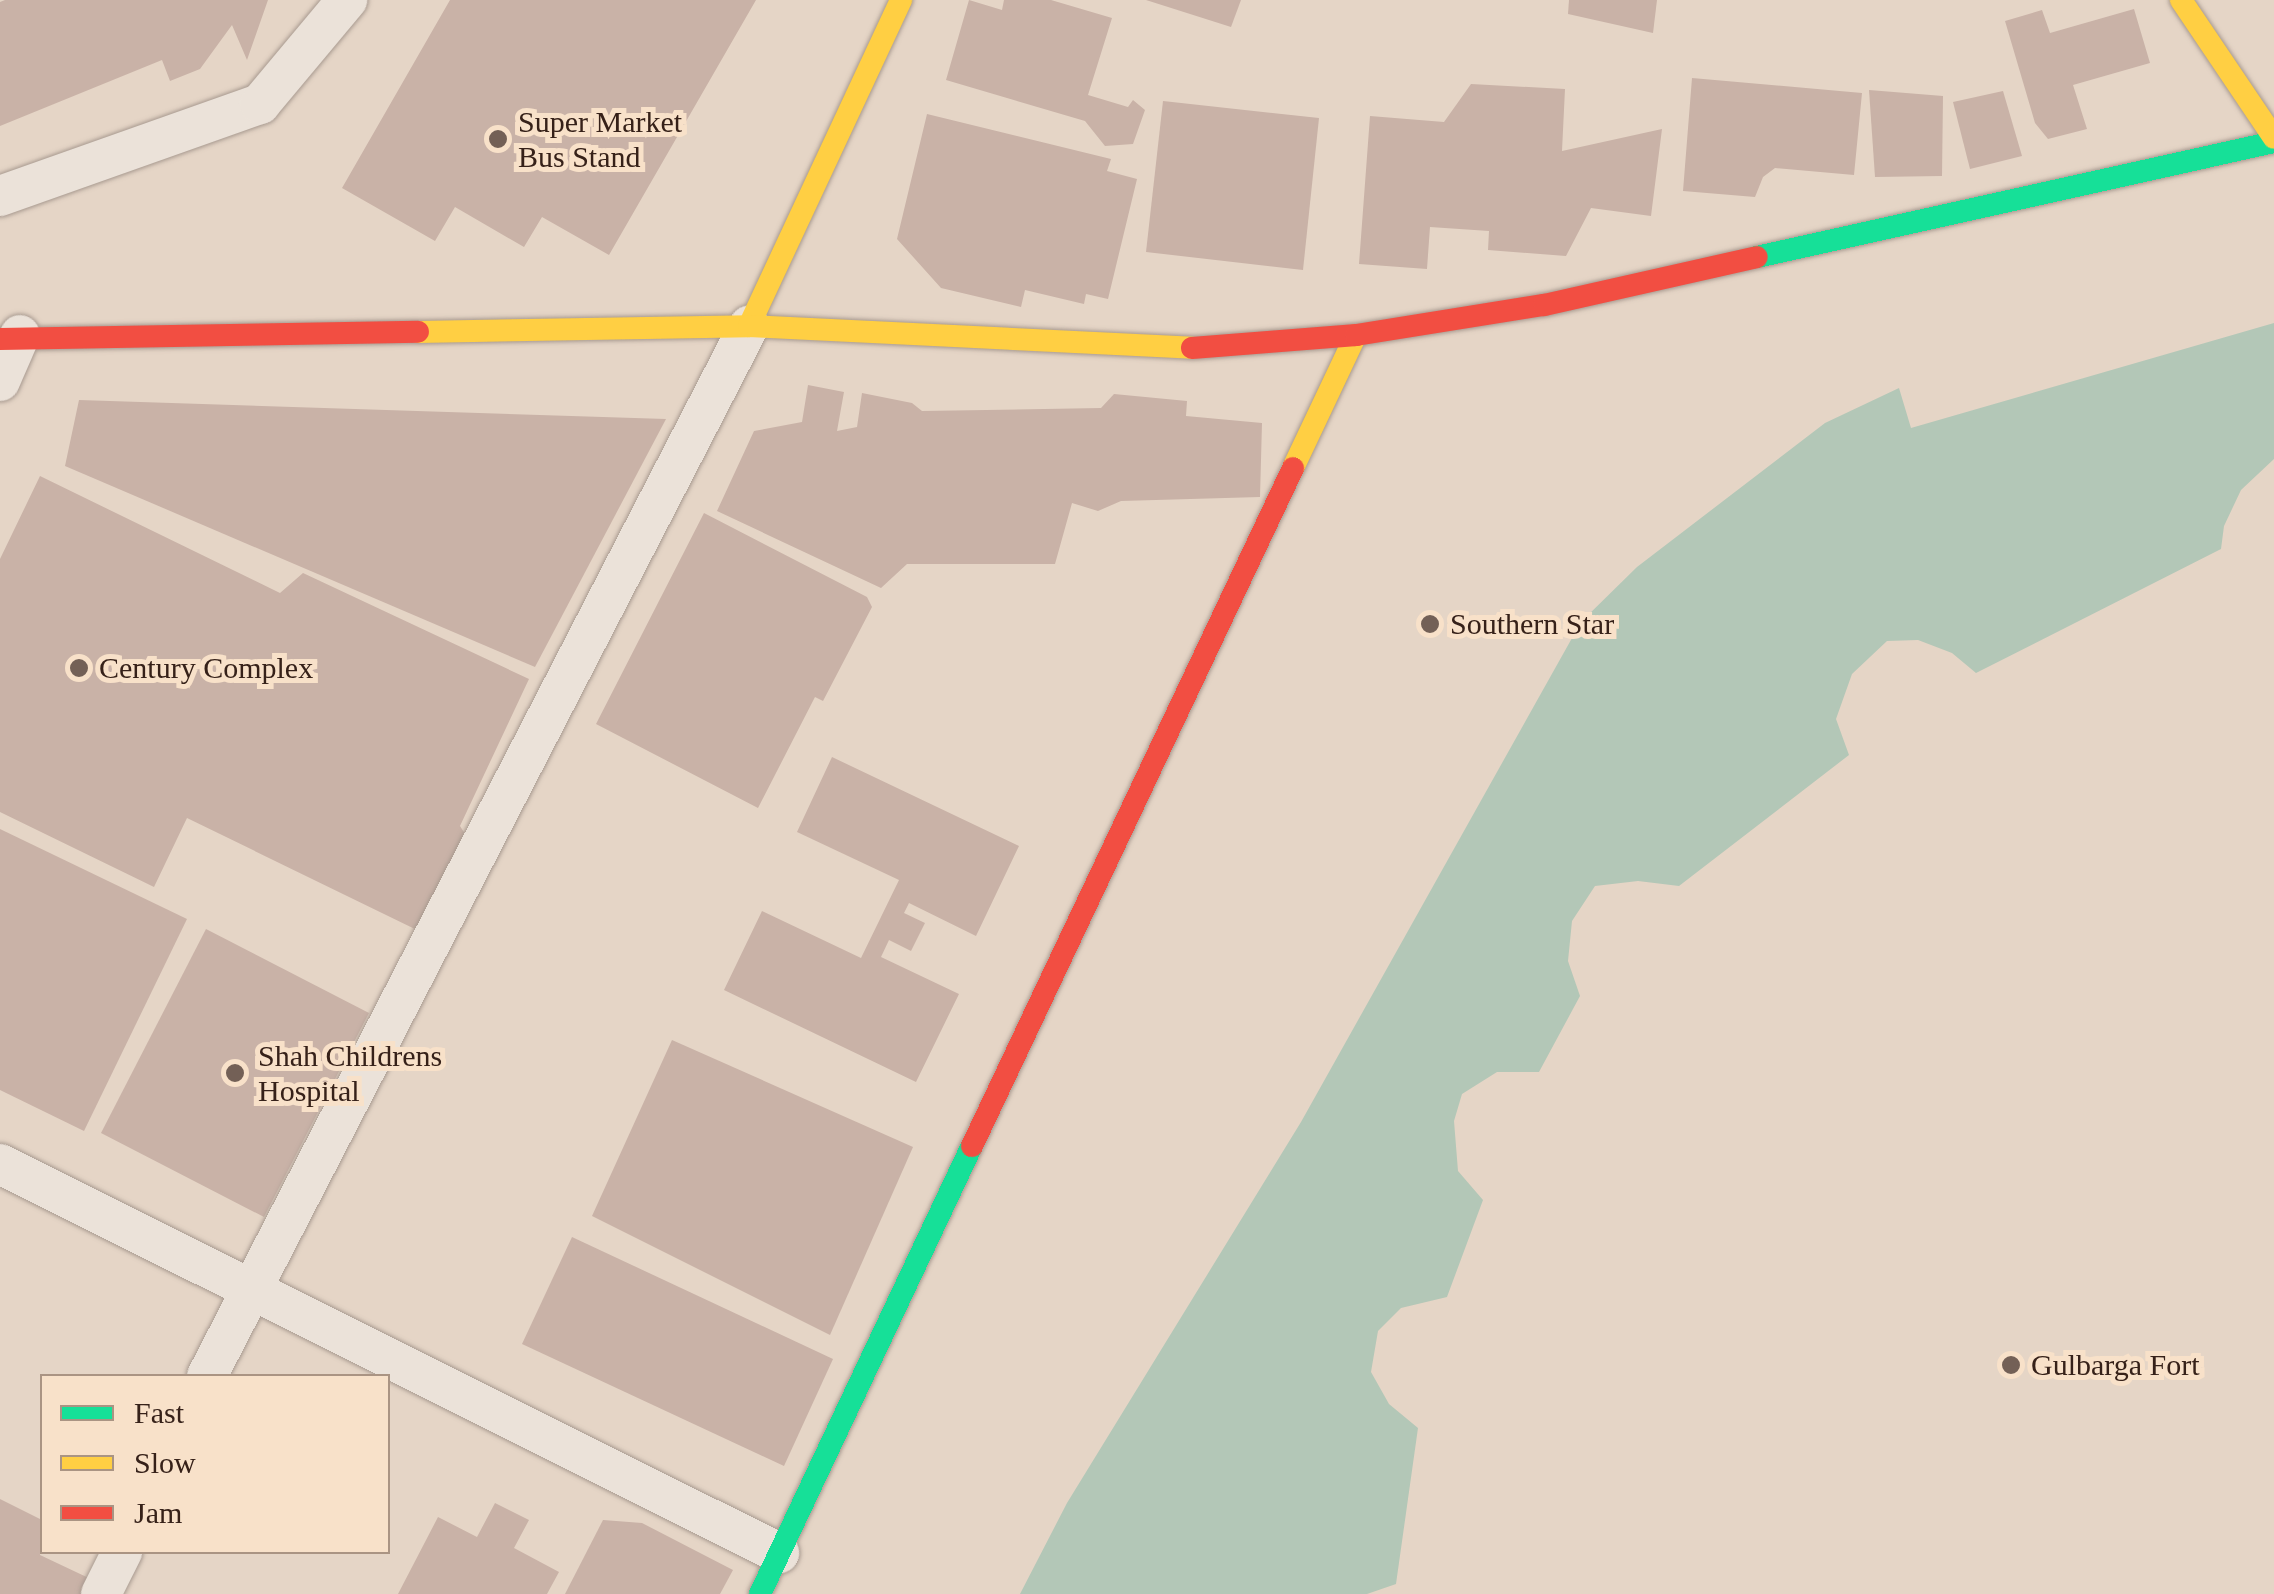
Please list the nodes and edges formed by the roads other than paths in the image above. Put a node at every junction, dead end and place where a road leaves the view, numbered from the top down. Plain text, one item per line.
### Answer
1 (348, 0) edge
2 (901, 0) edge
3 (2182, 0) edge
4 (2274, 140) edge
5 (0, 196) edge
6 (749, 326) junction
7 (1356, 336) junction
8 (10, 337) edge
9 (0, 380) edge
10 (0, 1164) edge
11 (250, 1288) junction
12 (208, 1374) edge
13 (779, 1552) junction
14 (121, 1554) edge
15 (102, 1594) edge
16 (760, 1594) edge

1 - 5 street
2 - 6 main road
3 - 4 main road
4 - 7 main road
6 - 7 main road
6 - 8 main road
6 - 11 street
7 - 13 main road
8 - 9 street
10 - 11 street
11 - 12 street
11 - 13 street
13 - 16 main road
14 - 15 street

